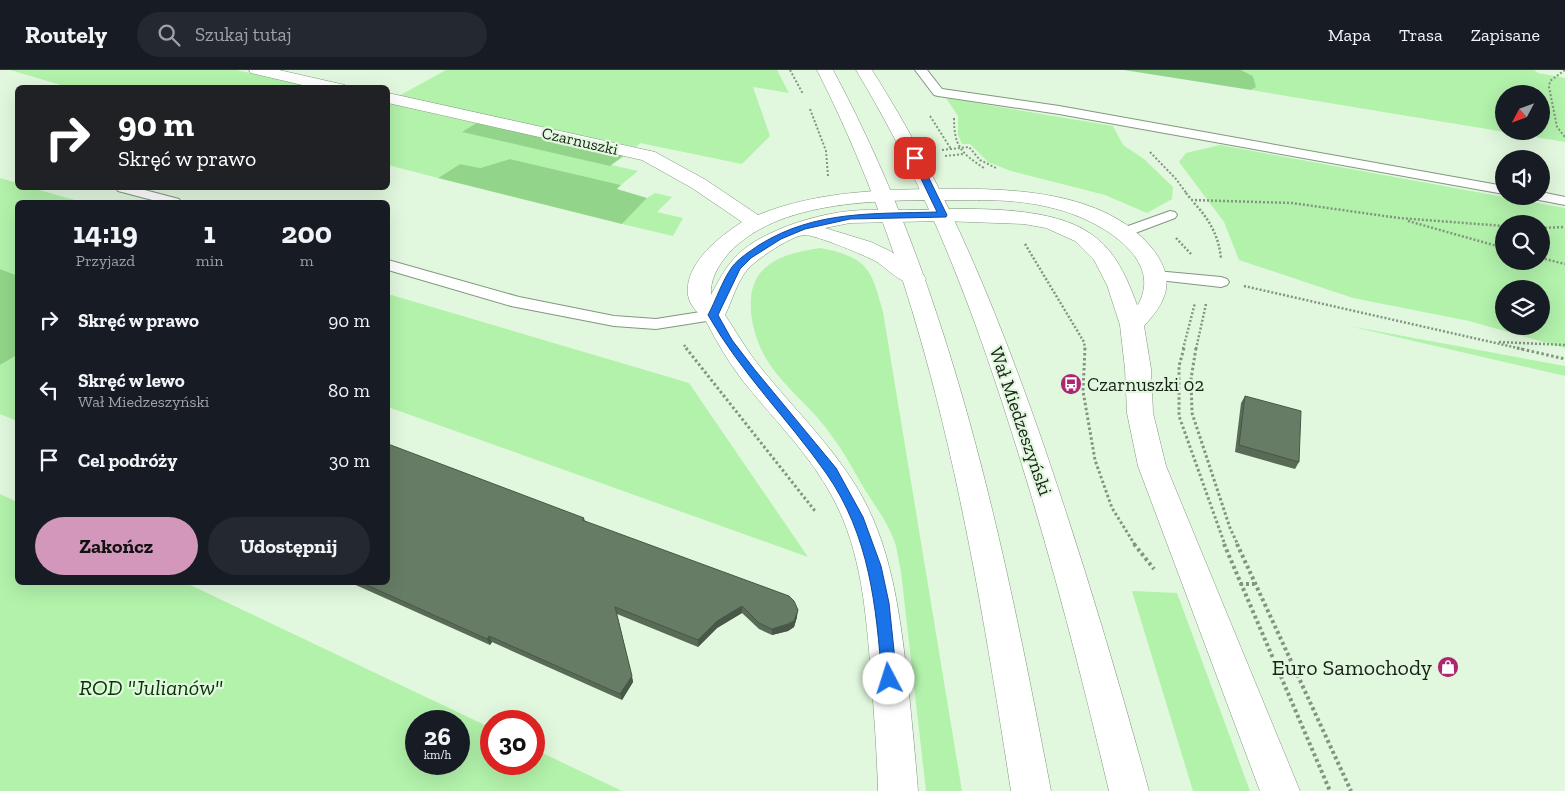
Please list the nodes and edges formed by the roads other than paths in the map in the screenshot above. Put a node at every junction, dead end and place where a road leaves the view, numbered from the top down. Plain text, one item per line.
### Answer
1 (257, 70) edge
2 (825, 70) edge
3 (864, 70) edge
4 (921, 70) edge
5 (325, 85) edge
6 (390, 98) edge
7 (1495, 188) edge
8 (130, 190) edge
9 (1550, 198) edge
10 (167, 200) edge
11 (1565, 201) edge
12 (889, 205) junction
13 (938, 205) junction
14 (1170, 215) dead end
15 (756, 223) junction
16 (802, 228) junction
17 (1122, 232) junction
18 (390, 265) edge
19 (1156, 276) junction
20 (915, 280) junction
21 (1213, 281) road end
22 (713, 315) junction
23 (1132, 325) junction
24 (898, 791) edge
25 (1032, 791) edge
26 (1129, 791) edge
27 (1280, 791) edge

1 - 5 street
2 - 12 street
3 - 13 street, Wał Miedzeszyński
4 - 7 lane
6 - 15 street, Czarnuszki
8 - 10 lane
9 - 11 lane
12 - 13 street
12 - 15 street
12 - 16 street
12 - 20 street
13 - 17 street
13 - 23 street
13 - 26 street, Wał Miedzeszyński
14 - 17 lane
15 - 22 street
16 - 20 street
16 - 22 street
17 - 19 street
18 - 22 lane
19 - 21 lane
19 - 23 street
20 - 25 street
22 - 24 street
23 - 27 street

